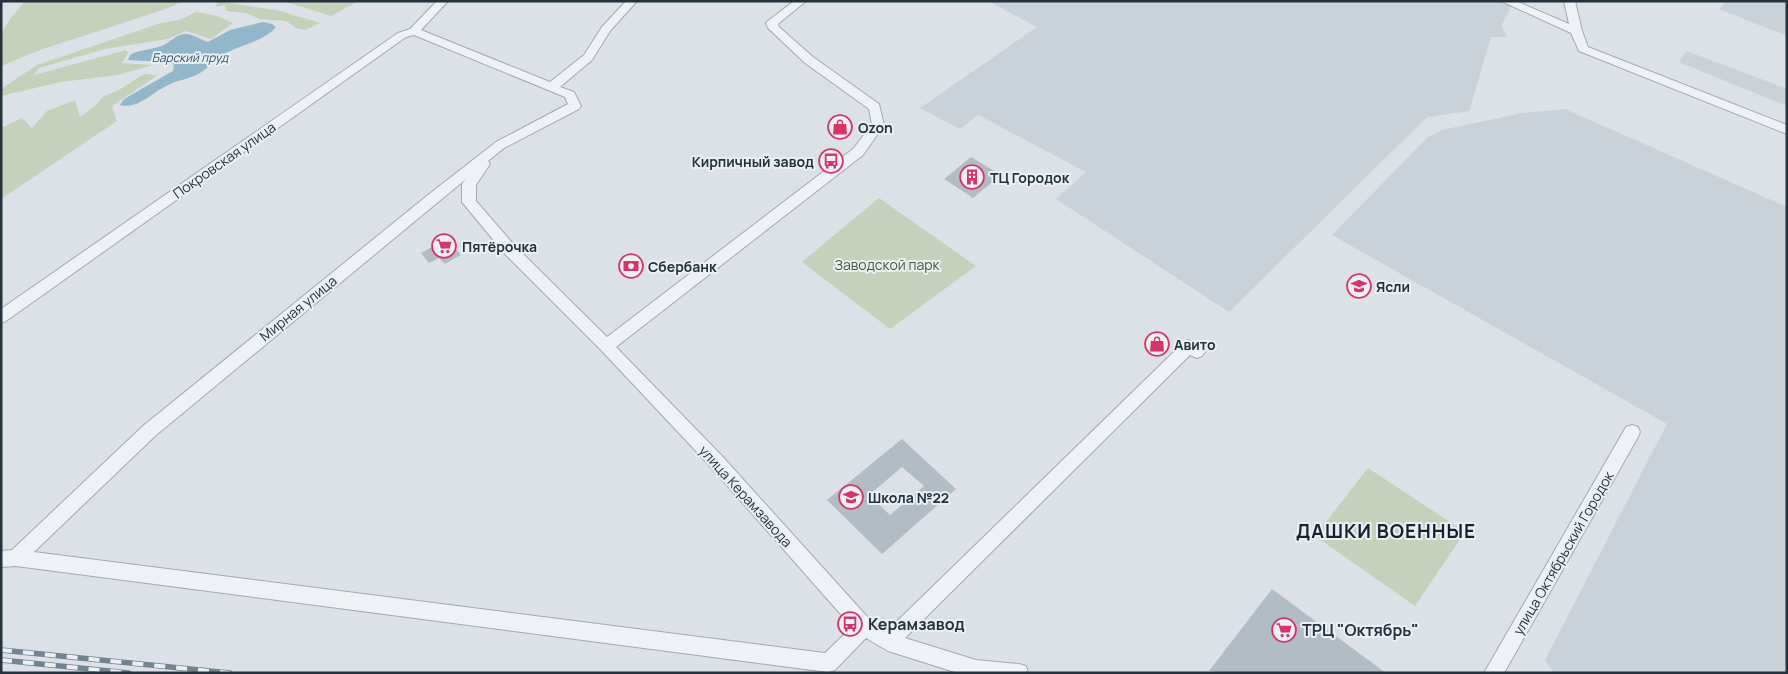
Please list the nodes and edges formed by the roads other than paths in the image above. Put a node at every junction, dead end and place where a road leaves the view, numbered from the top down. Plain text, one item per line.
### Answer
1 (432, 1) edge
2 (443, 1) edge
3 (632, 1) edge
4 (801, 1) edge
5 (1506, 1) edge
6 (1569, 1) edge
7 (430, 15) junction
8 (1576, 30) junction
9 (414, 31) junction
10 (551, 88) junction
11 (1787, 130) edge
12 (495, 149) junction
13 (1, 317) edge
14 (606, 346) junction
15 (1197, 352) dead end
16 (1632, 432) dead end
17 (9, 558) edge
18 (864, 627) junction
19 (888, 642) junction
20 (1019, 673) edge
21 (1493, 673) edge

1 - 7 street
2 - 7 street, Покровская улица
3 - 10 street
4 - 14 street
5 - 8 street
6 - 8 street
7 - 9 street, Покровская улица
8 - 11 street
9 - 10 street, Мирная улица
9 - 13 street, Покровская улица
10 - 12 street, Мирная улица
12 - 14 street, улица Керамзавода
12 - 17 street, Мирная улица
14 - 18 street, улица Керамзавода
15 - 19 street
16 - 21 street, улица Октябрьский Городок
17 - 18 street
18 - 19 street, улица Керамзавода
19 - 20 street, улица Керамзавода

